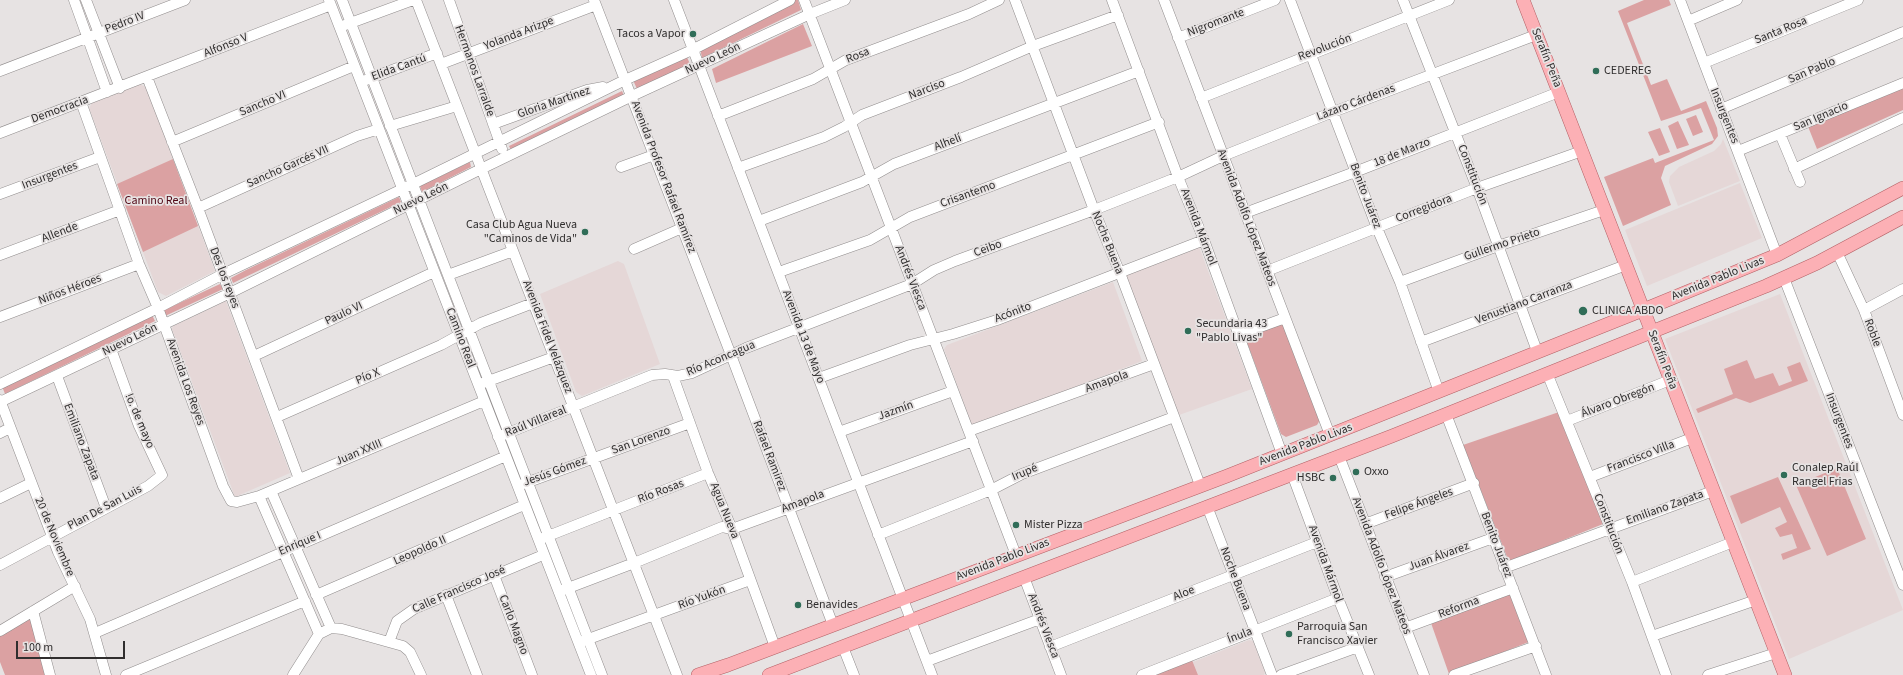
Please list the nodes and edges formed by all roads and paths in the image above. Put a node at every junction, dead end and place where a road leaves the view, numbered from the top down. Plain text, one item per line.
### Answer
1 (74, 0) edge
2 (86, 0) edge
3 (185, 0) edge
4 (342, 0) edge
5 (414, 0) edge
6 (449, 0) edge
7 (674, 0) edge
8 (790, 0) edge
9 (804, 0) edge
10 (844, 0) edge
11 (999, 0) edge
12 (1015, 0) edge
13 (1112, 0) edge
14 (1164, 0) edge
15 (1275, 0) edge
16 (1290, 0) edge
17 (1403, 0) edge
18 (1449, 0) edge
19 (1524, 0) edge
20 (1680, 0) edge
21 (1737, 0) edge
22 (1858, 0) edge
23 (595, 2) edge
24 (330, 3) edge
25 (810, 14) junction
26 (1118, 15) junction
27 (1409, 16) junction
28 (1688, 21) junction
29 (351, 23) junction
30 (340, 27) junction
31 (1903, 32) edge
32 (99, 33) junction
33 (1536, 35) junction
34 (88, 37) junction
35 (1178, 38) junction
36 (1033, 46) junction
37 (692, 50) junction
38 (438, 53) junction
39 (1311, 53) junction
40 (469, 54) junction
41 (1704, 63) junction
42 (441, 64) junction
43 (354, 66) junction
44 (698, 66) junction
45 (830, 70) junction
46 (0, 71) edge
47 (1140, 71) junction
48 (1432, 73) junction
49 (147, 77) junction
50 (372, 78) junction
51 (625, 80) junction
52 (361, 82) junction
53 (1903, 83) edge
54 (615, 85) junction
55 (120, 88) junction
56 (107, 92) junction
57 (1559, 92) junction
58 (632, 96) junction
59 (1201, 98) junction
60 (81, 102) junction
61 (1054, 102) junction
62 (457, 106) junction
63 (1721, 109) junction
64 (1333, 112) junction
65 (718, 116) junction
66 (1903, 118) edge
67 (1159, 122) junction
68 (851, 123) junction
69 (493, 124) junction
70 (390, 126) junction
71 (378, 129) junction
72 (0, 132) edge
73 (1455, 132) junction
74 (1780, 134) junction
75 (172, 142) junction
76 (500, 142) junction
77 (1582, 151) junction
78 (1738, 151) junction
79 (476, 153) junction
80 (654, 155) junction
81 (1074, 156) junction
82 (1223, 156) junction
83 (100, 157) junction
84 (505, 157) junction
85 (621, 167) dead end
86 (738, 168) junction
87 (481, 169) junction
88 (1794, 169) junction
89 (1355, 172) junction
90 (871, 177) junction
91 (1178, 177) junction
92 (1800, 182) dead end
93 (412, 184) junction
94 (1477, 188) junction
95 (1903, 188) edge
96 (402, 189) junction
97 (0, 194) edge
98 (419, 201) junction
99 (408, 206) junction
100 (198, 208) junction
101 (120, 210) junction
102 (1094, 210) junction
103 (1604, 210) junction
104 (1245, 212) junction
105 (1903, 217) edge
106 (759, 221) junction
107 (682, 228) junction
108 (891, 228) junction
109 (1377, 228) junction
110 (1204, 240) junction
111 (1498, 246) junction
112 (634, 248) dead end
113 (513, 251) junction
114 (1837, 252) junction
115 (0, 255) edge
116 (1777, 255) junction
117 (139, 264) junction
118 (1626, 265) junction
119 (1267, 271) junction
120 (434, 272) junction
121 (779, 272) junction
122 (1120, 273) junction
123 (223, 274) junction
124 (448, 275) junction
125 (1784, 278) junction
126 (1400, 282) junction
127 (912, 284) junction
128 (1903, 289) edge
129 (230, 293) junction
130 (533, 303) junction
131 (1520, 304) junction
132 (158, 308) junction
133 (1643, 310) junction
134 (1864, 310) junction
135 (0, 317) edge
136 (1284, 318) junction
137 (163, 324) junction
138 (799, 327) junction
139 (468, 330) junction
140 (1651, 331) junction
141 (459, 335) junction
142 (1238, 335) junction
143 (934, 339) junction
144 (1421, 342) junction
145 (111, 349) junction
146 (1537, 351) junction
147 (731, 355) junction
148 (254, 356) junction
149 (554, 357) junction
150 (1154, 364) junction
151 (1547, 373) junction
152 (56, 376) junction
153 (672, 376) junction
154 (819, 378) junction
155 (1670, 380) junction
156 (489, 381) junction
157 (0, 384) edge
158 (478, 385) junction
159 (953, 391) junction
160 (1439, 392) junction
161 (0, 401) edge
162 (484, 401) junction
163 (574, 407) junction
164 (1446, 414) junction
165 (1903, 415) edge
166 (277, 417) junction
167 (1174, 417) junction
168 (1567, 421) junction
169 (690, 423) junction
170 (10, 428) junction
171 (0, 432) edge
172 (839, 432) junction
173 (509, 433) junction
174 (1330, 435) junction
175 (971, 436) junction
176 (498, 437) junction
177 (1692, 438) junction
178 (1282, 454) junction
179 (506, 456) junction
180 (1339, 456) junction
181 (593, 458) junction
182 (708, 473) junction
183 (1292, 474) junction
184 (1590, 477) junction
185 (299, 479) junction
186 (859, 481) junction
187 (528, 482) junction
188 (31, 483) junction
189 (1474, 484) junction
190 (1200, 485) junction
191 (148, 486) joint
192 (517, 486) junction
193 (991, 490) junction
194 (1712, 490) junction
195 (271, 491) junction
196 (259, 496) junction
197 (0, 498) edge
198 (234, 502) joint
199 (524, 505) junction
200 (1207, 506) junction
201 (106, 508) junction
202 (788, 508) junction
203 (613, 510) junction
204 (1365, 524) junction
205 (732, 529) junction
206 (1609, 529) junction
207 (878, 535) junction
208 (52, 536) junction
209 (549, 536) junction
210 (1493, 538) junction
211 (538, 540) junction
212 (1317, 542) junction
213 (1733, 542) junction
214 (295, 546) junction
215 (284, 552) junction
216 (543, 555) junction
217 (1016, 555) junction
218 (634, 563) junction
219 (0, 565) edge
220 (1504, 568) junction
221 (494, 575) junction
222 (1234, 575) junction
223 (1024, 577) junction
224 (1385, 577) junction
225 (750, 580) junction
226 (1632, 582) junction
227 (1903, 585) edge
228 (75, 586) junction
229 (569, 588) junction
230 (1513, 588) junction
231 (558, 592) junction
232 (316, 595) junction
233 (446, 595) junction
234 (1338, 598) junction
235 (902, 599) junction
236 (1756, 600) junction
237 (305, 601) junction
238 (33, 611) junction
239 (654, 616) junction
240 (1040, 619) junction
241 (911, 621) junction
242 (833, 625) junction
243 (331, 628) junction
244 (1405, 628) junction
245 (1255, 630) junction
246 (0, 631) edge
247 (95, 634) junction
248 (319, 634) junction
249 (1652, 636) junction
250 (589, 639) junction
251 (389, 642) junction
252 (578, 642) junction
253 (1536, 646) junction
254 (775, 647) junction
255 (843, 647) junction
256 (1050, 647) junction
257 (1358, 647) junction
258 (1776, 654) junction
259 (927, 661) junction
260 (784, 672) edge
261 (1058, 674) edge
262 (50, 675) edge
263 (106, 675) edge
264 (126, 675) edge
265 (293, 675) edge
266 (421, 675) edge
267 (477, 675) edge
268 (532, 675) edge
269 (591, 675) edge
270 (602, 675) edge
271 (677, 675) edge
272 (698, 675) edge
273 (769, 675) edge
274 (854, 675) edge
275 (932, 675) edge
276 (1142, 675) edge
277 (1272, 675) edge
278 (1281, 675) edge
279 (1369, 675) edge
280 (1424, 675) edge
281 (1454, 675) edge
282 (1546, 675) edge
283 (1666, 675) edge
284 (1708, 675) edge
285 (1785, 675) edge

1 - 34 street
2 - 32 street
3 - 32 street, Pedro IV
4 - 29 street, Camino Real
5 - 29 street
5 - 38 street, Avenida Fidel Velázquez
6 - 40 street, Hermanos Larralde
7 - 37 street, Avenida 13 de Mayo
8 - 37 street, Nuevo León
9 - 25 street, Andrés Viesca
10 - 25 street, Nuevo León
11 - 45 street, Rosa
12 - 36 street, Noche Buena
13 - 26 street, Avenida Mármol
14 - 35 street, Avenida Adolfo López Mateos
15 - 35 street, Nigromante
16 - 39 street, Benito Juárez
17 - 27 street, Constitución
18 - 27 street, Revolución
19 - 33 main road, Serafín Peña
20 - 28 street, Insurgentes
21 - 28 street
22 - 41 street, Santa Rosa
23 - 40 street, Yolanda Arizpe
23 - 51 street, Avenida Profesor Rafael Ramírez
24 - 30 street, Camino Real
24 - 49 street, Alfonso V
25 - 44 street, Nuevo León
25 - 45 street, Andrés Viesca
26 - 36 street, Narciso
26 - 47 street, Avenida Mármol
27 - 39 street, Revolución
27 - 48 street, Constitución
28 - 41 street, Insurgentes
29 - 30 street
29 - 50 street, Camino Real
30 - 43 street, Camino Real
31 - 63 street, San Pablo
32 - 34 street, Pedro IV
32 - 55 street
33 - 48 street, Lázaro Cárdenas
33 - 57 main road, Serafín Peña
34 - 46 street, Pedro IV
34 - 56 street
35 - 59 street, Avenida Adolfo López Mateos
36 - 61 street, Noche Buena
36 - 68 street, Narciso
37 - 44 street, Avenida 13 de Mayo
37 - 51 street, Nuevo León
38 - 42 street, Avenida Fidel Velázquez
38 - 50 street, Elida Cantú
39 - 59 street, Revolución
39 - 64 street, Benito Juárez
40 - 42 street, Yolanda Arizpe
40 - 69 street, Hermanos Larralde
41 - 63 street, Insurgentes
42 - 62 street, Avenida Fidel Velázquez
43 - 52 street, Camino Real
43 - 75 street, Sancho VI
44 - 58 street, Nuevo León
44 - 65 street, Avenida 13 de Mayo
45 - 65 street, Rosa
45 - 68 street, Andrés Viesca
47 - 61 street, Alhelí
47 - 67 street, Avenida Mármol
48 - 64 street, Lázaro Cárdenas
48 - 73 street, Constitución
49 - 55 street, Alfonso V
49 - 75 street, Des los reyes
50 - 52 street, Elida Cantú
50 - 70 street, Camino Real
51 - 54 street, Nuevo León
51 - 58 street, Avenida Profesor Rafael Ramírez
52 - 71 street, Camino Real
53 - 74 street, San Ignacio
54 - 69 street, Gloria Martinez
54 - 76 street, Nuevo León
55 - 56 street, Democracia
56 - 60 street, Democracia
57 - 73 street, 18 de Marzo
57 - 77 main road, Serafín Peña
58 - 80 street, Avenida Profesor Rafael Ramírez
58 - 84 street, Nuevo León
59 - 82 street, Avenida Adolfo López Mateos
60 - 72 street, Democracia
60 - 83 street, Avenida Los Reyes
61 - 81 street, Noche Buena
61 - 90 street, Alhelí
62 - 70 street
62 - 79 street, Avenida Fidel Velázquez
63 - 78 street, Insurgentes
64 - 82 street, Lázaro Cárdenas
64 - 89 street, Benito Juárez
65 - 86 street, Avenida 13 de Mayo
66 - 88 street
67 - 81 street, Crisantemo
67 - 91 street, Avenida Mármol
68 - 86 street, Narciso
68 - 90 street, Andrés Viesca
69 - 76 street, Hermanos Larralde
70 - 93 street, Camino Real
71 - 96 street, Camino Real
71 - 100 street, Sancho Garcés VII
73 - 89 street, 18 de Marzo
73 - 94 street, Constitución
74 - 78 street, San Ignacio
74 - 88 street
75 - 100 street, Des los reyes
76 - 79 street, Nuevo León
76 - 84 street, Hermanos Larralde
77 - 94 street, Corregidora
77 - 103 main road, Serafín Peña
78 - 116 street, Insurgentes
79 - 87 street, Avenida Fidel Velázquez
79 - 93 street, Nuevo León
80 - 85 street
80 - 107 street, Avenida Profesor Rafael Ramírez
81 - 102 street, Noche Buena
81 - 108 street, Crisantemo
82 - 91 street, Lázaro Cárdenas
82 - 104 street, Avenida Adolfo López Mateos
83 - 97 street, Insurgentes
83 - 101 street, Avenida Los Reyes
84 - 87 street, Nuevo León
86 - 106 street, Avenida 13 de Mayo
87 - 98 street, Nuevo León
87 - 113 street, Avenida Fidel Velázquez
88 - 92 street
89 - 104 street, 18 de Marzo
89 - 109 street, Benito Juárez
90 - 106 street, Alhelí
90 - 108 street, Andrés Viesca
91 - 102 street, Ceibo
91 - 110 street, Avenida Mármol
93 - 96 street, Nuevo León
93 - 98 street, Camino Real
94 - 109 street, Corregidora
94 - 111 street, Constitución
95 - 116 main road, Avenida Pablo Livas
96 - 99 street, Camino Real
96 - 123 street, Nuevo León
98 - 99 street, Nuevo León
98 - 124 street, Camino Real
99 - 120 street, Camino Real
99 - 129 street, Nuevo León
100 - 123 street, Des los reyes
101 - 115 street, Allende
101 - 117 street, Avenida Los Reyes
102 - 122 street, Noche Buena
102 - 127 street, Ceibo
103 - 111 street, Gullermo Prieto
103 - 118 main road, Serafín Peña
104 - 119 street, Avenida Adolfo López Mateos
105 - 114 main road, Avenida Pablo Livas
106 - 121 street, Avenida 13 de Mayo
107 - 112 street
107 - 147 street, Avenida Profesor Rafael Ramírez
108 - 121 street, Crisantemo
108 - 127 street, Andrés Viesca
109 - 119 street, Corregidora
109 - 126 street, Benito Juárez
110 - 122 street, Acónito
110 - 142 street, Avenida Mármol
111 - 126 street, Gullermo Prieto
111 - 131 street, Constitución
113 - 124 street
113 - 130 street, Avenida Fidel Velázquez
114 - 125 main road, Avenida Pablo Livas
114 - 134 street, Roble
116 - 133 main road, Avenida Pablo Livas
117 - 132 street, Avenida Los Reyes
117 - 135 street, Niños Héroes
118 - 131 street, Venustiano Carranza
118 - 133 main road, Serafín Peña
119 - 136 street, Avenida Adolfo López Mateos
120 - 141 street, Camino Real
120 - 148 street, Paulo VI
121 - 138 street, Avenida 13 de Mayo
122 - 143 street, Acónito
122 - 150 street, Noche Buena
123 - 129 street, Des los reyes
123 - 132 street, Nuevo León
124 - 139 street, Camino Real
125 - 140 main road, Avenida Pablo Livas
125 - 227 street, Insurgentes
126 - 144 street, Benito Juárez
127 - 138 street, Ceibo
127 - 143 street, Andrés Viesca
128 - 134 street
129 - 137 street, Nuevo León
129 - 148 street, Des los reyes
130 - 139 street, Pío X
130 - 149 street, Avenida Fidel Velázquez
131 - 144 street, Venustiano Carranza
131 - 146 street, Constitución
132 - 137 street, Avenida Los Reyes
132 - 157 street, Nuevo León
133 - 140 main road, Serafín Peña
133 - 146 main road, Avenida Pablo Livas
134 - 165 street, Roble
136 - 142 street
136 - 174 street, Avenida Adolfo López Mateos
137 - 145 street, Nuevo León
137 - 198 street, Avenida Los Reyes
138 - 147 street, Río Aconcagua
138 - 154 street, Avenida 13 de Mayo
139 - 141 street, Pío X
139 - 156 street, Camino Real
140 - 151 main road, Avenida Pablo Livas
140 - 155 main road, Serafín Peña
141 - 158 street, Camino Real
141 - 166 street, Pío X
142 - 178 street, Avenida Mármol
143 - 154 street, Acónito
143 - 159 street, Andrés Viesca
144 - 160 street, Benito Juárez
145 - 152 street, Nuevo León
145 - 191 street, !o. de mayo
146 - 160 main road, Avenida Pablo Livas
147 - 153 street, Río Aconcagua
147 - 202 street, Rafael Ramirez
148 - 166 street, Des los reyes
149 - 156 street
149 - 163 street, Avenida Fidel Velázquez
150 - 167 street, Noche Buena
150 - 175 street, Amapola
151 - 164 main road, Avenida Pablo Livas
151 - 168 street, Constitución
152 - 161 street, Nuevo León
152 - 201 street, Emiliano Zapata
153 - 163 street, Río Aconcagua
153 - 169 street, Agua Nueva
154 - 172 street, Avenida 13 de Mayo
155 - 168 street, Álvaro Obregón
155 - 177 main road, Serafín Peña
156 - 158 street
156 - 173 street, Camino Real
158 - 162 street, Camino Real
159 - 172 street, Jazmín
159 - 175 street, Andrés Viesca
160 - 174 main road, Avenida Pablo Livas
161 - 170 street, 20 de Noviembre
162 - 176 street, Camino Real
162 - 185 street, Juan XXIII
163 - 173 street, Raúl Villareal
163 - 181 street, Avenida Fidel Velázquez
164 - 180 main road, Avenida Pablo Livas
164 - 189 street, Benito Juárez
166 - 185 street, Des los reyes
167 - 190 street, Noche Buena
167 - 193 street, Irupé
168 - 184 street, Constitución
169 - 181 street, San Lorenzo
169 - 182 street, Agua Nueva
170 - 171 street
170 - 188 street, 20 de Noviembre
172 - 186 street, Avenida 13 de Mayo
173 - 176 street, Raúl Villareal
173 - 187 street, Camino Real
174 - 178 main road, Avenida Pablo Livas
175 - 186 street, Amapola
175 - 193 street, Andrés Viesca
176 - 179 street, Camino Real
177 - 184 street, Francisco Villa
177 - 194 main road, Serafín Peña
178 - 190 main road, Avenida Pablo Livas
179 - 192 street, Camino Real
179 - 214 street, Enrique I
180 - 183 main road, Avenida Pablo Livas
180 - 204 street, Avenida Adolfo López Mateos
181 - 187 street, Jesús Gómez
181 - 203 street, Avenida Fidel Velázquez
182 - 203 street, Río Rosas
182 - 205 street, Agua Nueva
183 - 200 main road, Avenida Pablo Livas
183 - 212 street, Avenida Mármol
184 - 206 street, Constitución
185 - 195 street, Juan XXIII
186 - 202 street, Amapola
186 - 207 street, Avenida 13 de Mayo
187 - 192 street, Jesús Gómez
187 - 209 street, Camino Real
188 - 197 street
188 - 208 street, 20 de Noviembre
189 - 204 street, Felipe Ángeles
189 - 210 street, Benito Juárez
190 - 217 main road, Avenida Pablo Livas
191 - 201 street, Plan De San Luis
192 - 199 street, Camino Real
193 - 207 street, Irupé
193 - 217 street, Andrés Viesca
194 - 206 street, Emiliano Zapata
194 - 213 main road, Serafín Peña
195 - 196 street, Juan XXIII
195 - 214 street
196 - 198 street, Juan XXIII
196 - 215 street
199 - 211 street, Camino Real
199 - 232 street, Leopoldo II
200 - 222 street, Noche Buena
200 - 223 main road, Avenida Pablo Livas
201 - 208 street, Plan De San Luis
202 - 205 street, Amapola
202 - 242 street, Rafael Ramirez
203 - 209 street, Río Rosas
203 - 218 street, Avenida Fidel Velázquez
204 - 224 street, Avenida Adolfo López Mateos
205 - 218 street, Amapola
205 - 225 street, Agua Nueva
206 - 220 street, Emiliano Zapata
206 - 226 street, Constitución
207 - 235 street, Avenida 13 de Mayo
208 - 219 street, Plan De San Luis
208 - 228 street, 20 de Noviembre
209 - 211 street, Río Rosas
209 - 229 street, Camino Real
210 - 220 street, Benito Juárez
210 - 224 street, Juan Álvarez
211 - 216 street, Camino Real
212 - 222 street, Aloe
212 - 234 street, Avenida Mármol
213 - 226 street
213 - 236 main road, Serafín Peña
214 - 215 street, Enrique I
214 - 232 street
215 - 237 street
215 - 247 street, Enrique I
216 - 221 street, Calle Francisco José
216 - 231 street, Camino Real
217 - 235 main road, Avenida Pablo Livas
218 - 229 street, Amapola
218 - 239 street, Avenida Fidel Velázquez
220 - 230 street, Benito Juárez
221 - 233 street, Calle Francisco José
221 - 268 street, Carlo Magno
222 - 245 street, Noche Buena
222 - 256 street, Aloe
223 - 240 street, Andrés Viesca
223 - 241 main road, Avenida Pablo Livas
224 - 244 street, Avenida Adolfo López Mateos
225 - 239 street, Río Yukón
225 - 254 street, Agua Nueva
226 - 249 street, Constitución
228 - 238 street
228 - 247 street, 20 de Noviembre
229 - 231 street, Amapola
229 - 250 street, Camino Real
230 - 244 street, Reforma
230 - 253 street, Benito Juárez
231 - 252 street, Camino Real
232 - 243 street
233 - 251 street, Calle Francisco José
233 - 267 street
234 - 245 street, Ínula
234 - 257 street, Avenida Mármol
235 - 241 street, Avenida 13 de Mayo
235 - 242 main road, Avenida Pablo Livas
236 - 249 street
236 - 258 main road, Serafín Peña
237 - 248 street
237 - 264 street
238 - 246 street
238 - 262 street
239 - 250 street, Río Yukón
239 - 271 street, Avenida Fidel Velázquez
240 - 256 street, Andrés Viesca
240 - 259 street
241 - 255 main road, Avenida Pablo Livas
241 - 259 street, Avenida 13 de Mayo
242 - 254 main road, Avenida Pablo Livas
243 - 248 street
243 - 251 street
244 - 280 street, Avenida Adolfo López Mateos
245 - 276 street, Ínula
245 - 277 street, Noche Buena
247 - 263 street, 20 de Noviembre
248 - 265 street
249 - 283 street, Constitución
250 - 252 street, Río Yukón
250 - 270 street, Camino Real
251 - 266 street
252 - 269 street, Camino Real
253 - 281 street
253 - 282 street, Benito Juárez
254 - 272 main road, Avenida Pablo Livas
255 - 260 main road, Avenida Pablo Livas
255 - 274 street
256 - 261 street, Andrés Viesca
257 - 278 street
257 - 279 street, Avenida Mármol
258 - 284 street
258 - 285 main road, Serafín Peña
259 - 275 street, Avenida 13 de Mayo
260 - 273 main road, Avenida Pablo Livas

